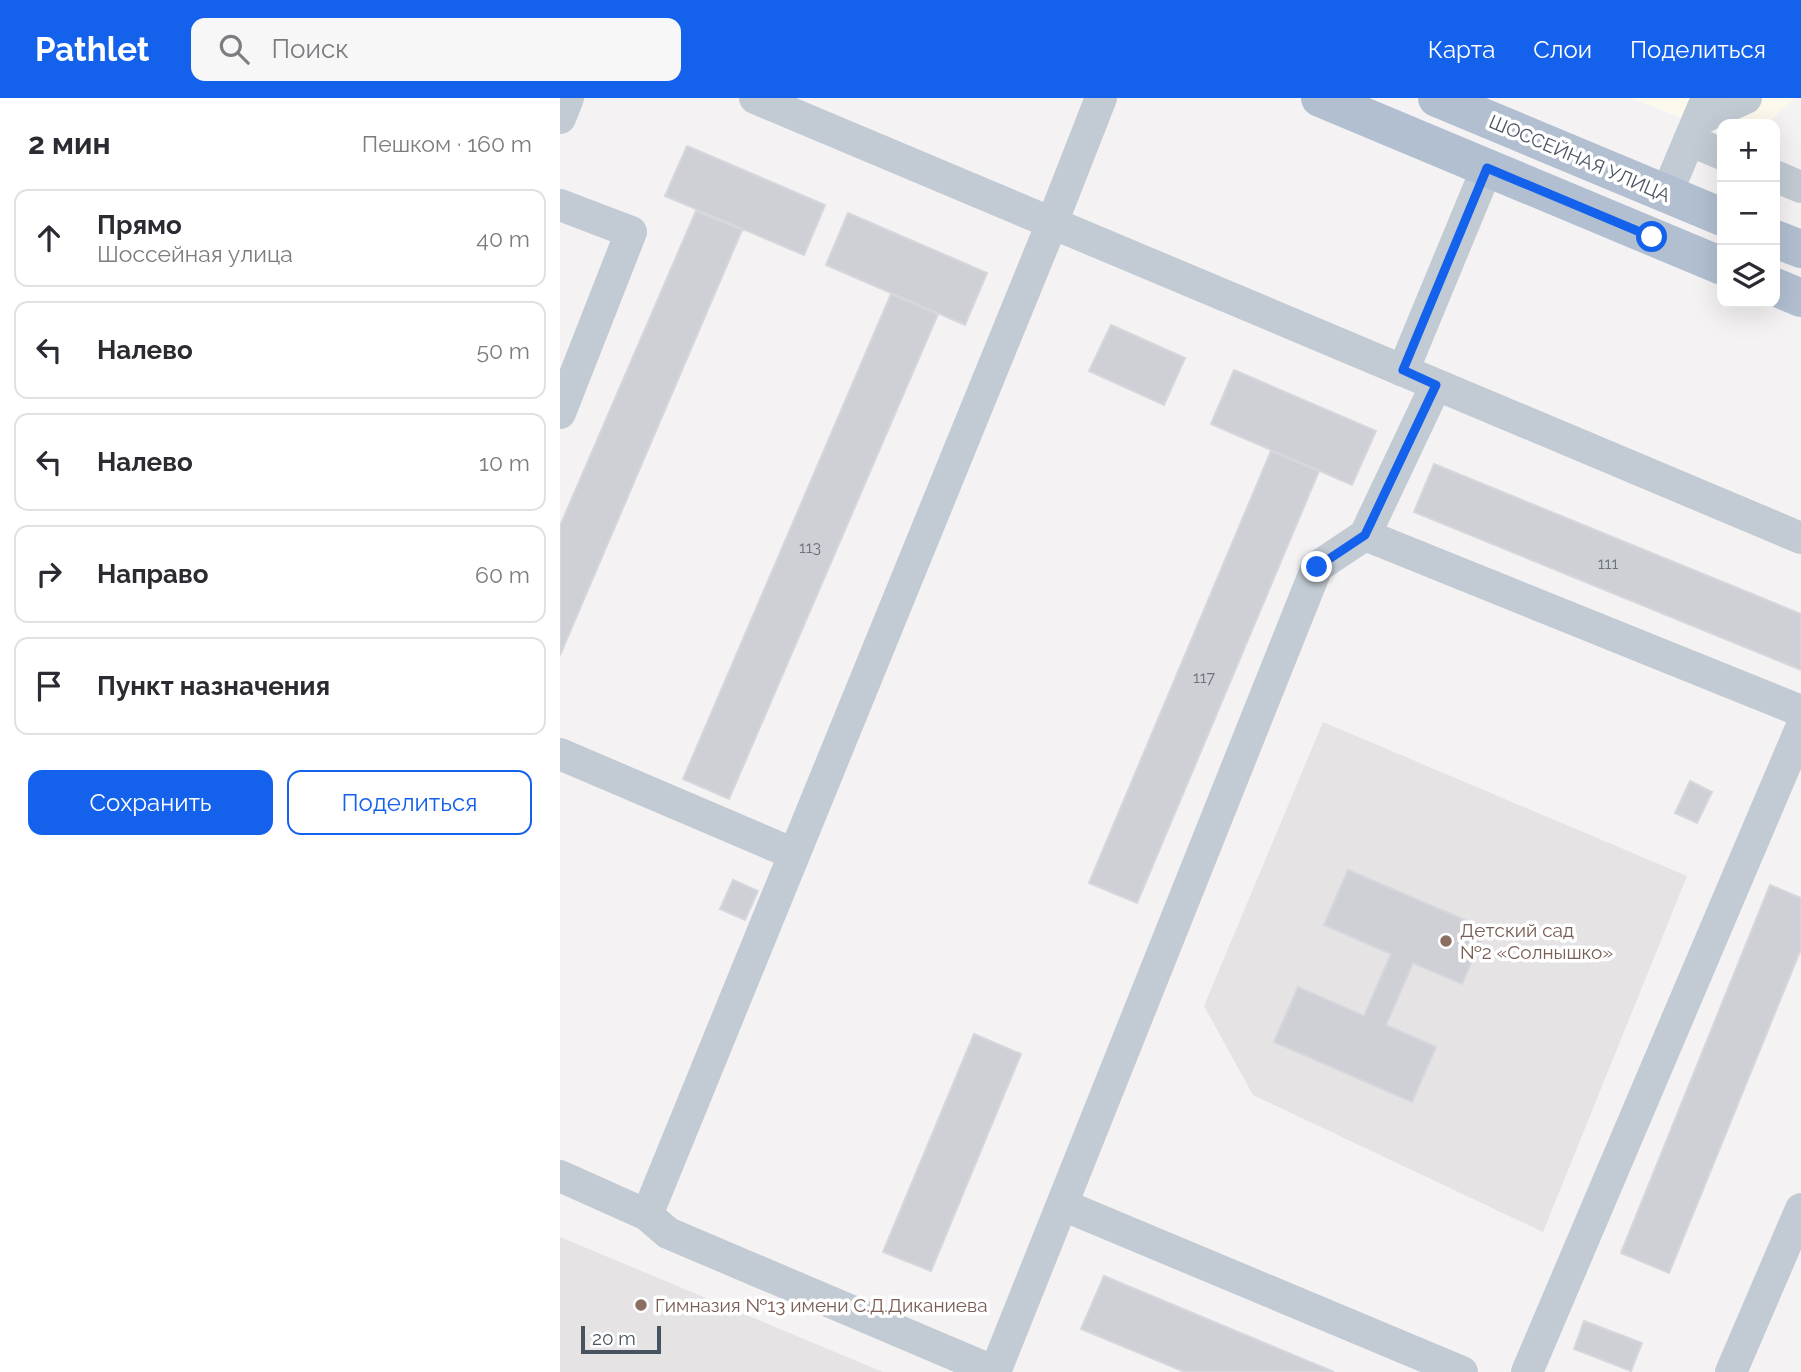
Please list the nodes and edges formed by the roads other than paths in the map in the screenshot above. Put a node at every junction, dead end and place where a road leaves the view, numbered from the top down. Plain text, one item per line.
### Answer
1 (568, 98) edge
2 (755, 98) edge
3 (1101, 98) edge
4 (1320, 98) edge
5 (1437, 98) edge
6 (1746, 98) edge
7 (560, 118) edge
8 (1698, 119) edge
9 (1717, 147) edge
10 (1487, 168) junction
11 (1780, 178) edge
12 (1801, 187) edge
13 (1666, 195) junction
14 (560, 205) edge
15 (1717, 215) edge
16 (1052, 223) junction
17 (1780, 241) edge
18 (1801, 249) edge
19 (1717, 264) edge
20 (1780, 289) edge
21 (1801, 298) edge
22 (1403, 370) junction
23 (1436, 385) junction
24 (560, 412) edge
25 (1365, 535) junction
26 (1801, 538) edge
27 (1801, 711) edge
28 (1801, 728) edge
29 (560, 754) edge
30 (794, 854) junction
31 (560, 1176) edge
32 (1063, 1205) junction
33 (1801, 1209) edge
34 (647, 1215) junction
35 (995, 1372) edge
36 (1462, 1372) edge
37 (1527, 1372) edge
38 (1731, 1372) edge

1 - 7 street
2 - 16 street
3 - 16 street
4 - 10 main road
5 - 13 main road, ШОССЕЙНАЯ УЛИЦА
6 - 8 street
8 - 9 street
8 - 13 street
10 - 19 main road
10 - 22 street
11 - 12 street
13 - 15 main road, ШОССЕЙНАЯ УЛИЦА
14 - 24 street
16 - 22 street
16 - 30 street
17 - 18 main road
20 - 21 main road
22 - 23 street
23 - 25 street
23 - 26 street
25 - 27 street
25 - 32 street
28 - 37 street
29 - 30 street
30 - 34 street
31 - 34 street
32 - 35 street
32 - 36 street
33 - 38 street
34 - 35 street

